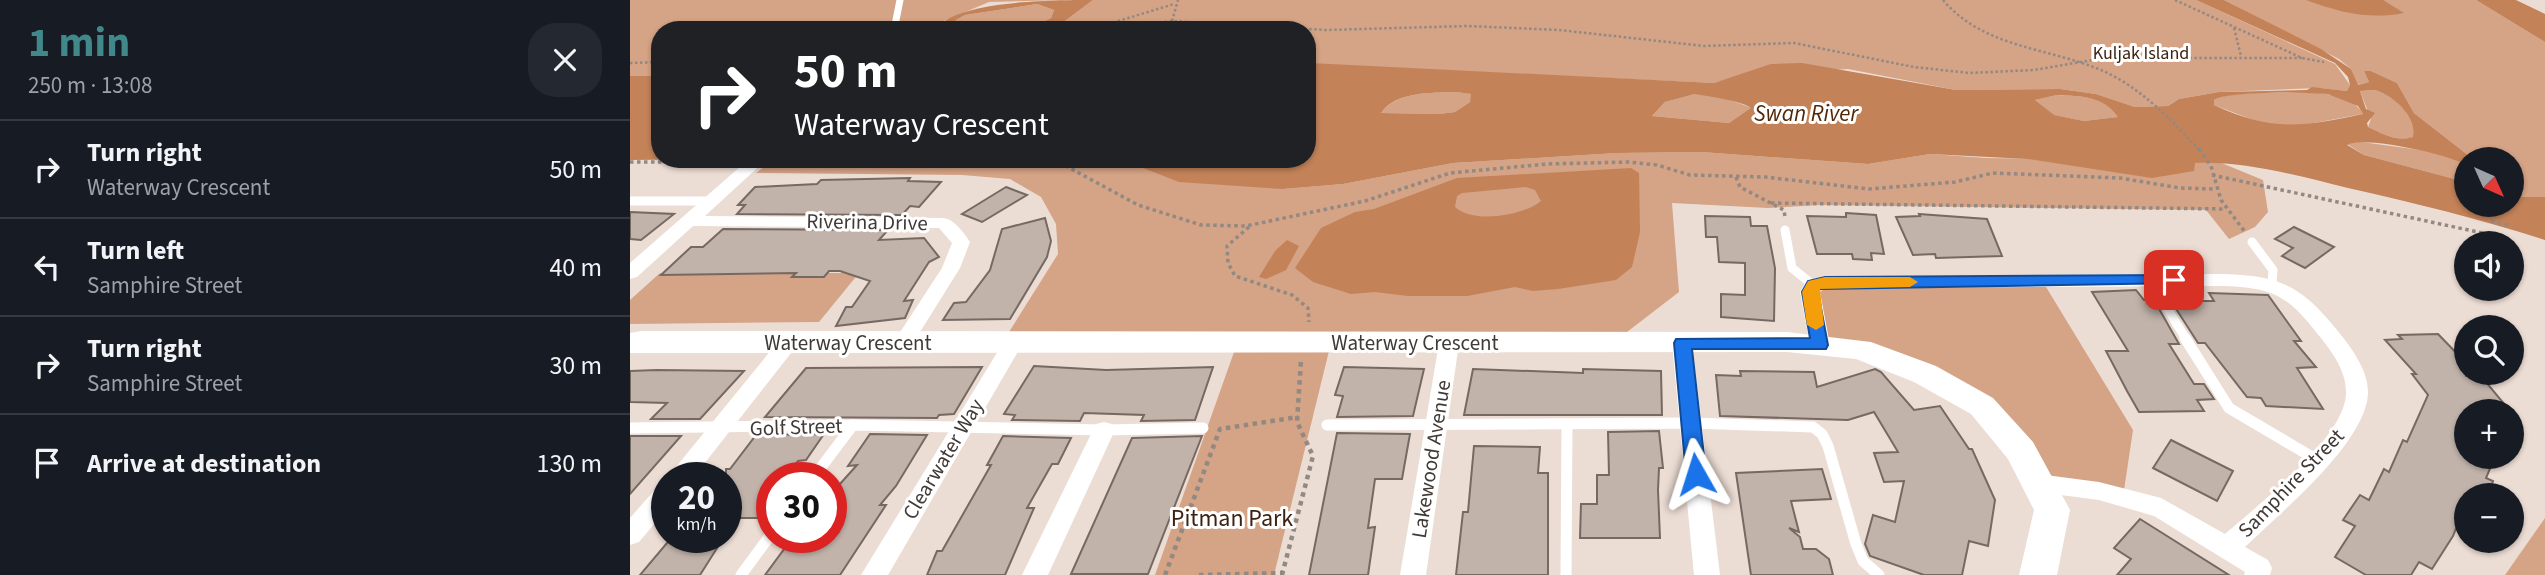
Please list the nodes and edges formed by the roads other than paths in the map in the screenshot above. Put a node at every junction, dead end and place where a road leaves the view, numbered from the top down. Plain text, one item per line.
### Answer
1 (900, 0) edge
2 (896, 21) edge
3 (749, 168) edge
4 (630, 201) edge
5 (713, 201) junction
6 (691, 221) junction
7 (1785, 230) road end
8 (2252, 242) road end
9 (630, 273) edge
10 (2149, 279) junction
11 (2272, 284) junction
12 (1813, 285) junction
13 (634, 340) edge
14 (788, 343) junction
15 (903, 343) junction
16 (1013, 343) junction
17 (1449, 343) junction
18 (1682, 343) junction
19 (1820, 345) junction
20 (1691, 423) junction
21 (1567, 424) junction
22 (853, 425) junction
23 (963, 425) junction
24 (1327, 425) dead end
25 (1436, 425) junction
26 (630, 428) edge
27 (1203, 428) dead end
28 (720, 429) junction
29 (1104, 430) junction
30 (2319, 461) junction
31 (692, 462) edge
32 (825, 462) edge
33 (2038, 483) junction
34 (651, 511) edge
35 (630, 535) edge
36 (2227, 548) junction
37 (757, 553) edge
38 (741, 575) edge
39 (874, 575) edge
40 (1035, 575) edge
41 (1413, 575) edge
42 (1566, 575) edge
43 (1707, 575) edge
44 (1879, 575) edge
45 (2038, 575) edge
46 (2257, 575) edge

1 - 2 lane
3 - 5 street
4 - 5 lane
5 - 6 street
6 - 9 street
6 - 15 street, Riverina Drive
7 - 12 lane
8 - 11 lane
10 - 11 street, Samphire Street
10 - 12 street, Samphire Street
10 - 30 lane
11 - 30 street, Samphire Street
12 - 19 street
13 - 14 street, Waterway Crescent
14 - 15 street, Waterway Crescent
14 - 28 street
15 - 16 street, Waterway Crescent
16 - 17 street, Waterway Crescent
16 - 23 street, Clearwater Way
17 - 18 street, Waterway Crescent
17 - 25 street, Lakewood Avenue
18 - 19 street, Waterway Crescent
18 - 20 street
19 - 33 street, Waterway Crescent
20 - 21 lane
20 - 43 street
20 - 44 lane
21 - 25 lane
21 - 42 lane
22 - 23 lane, Golf Street
22 - 28 lane, Golf Street
22 - 32 lane
23 - 29 lane, Golf Street
23 - 39 street, Clearwater Way
24 - 25 lane
25 - 41 street, Lakewood Avenue
26 - 28 lane, Golf Street
27 - 29 lane, Golf Street
28 - 31 street
29 - 40 street
30 - 36 street, Samphire Street
33 - 36 street
33 - 45 street, Waterway Crescent
34 - 35 street
36 - 46 street
37 - 38 lane

